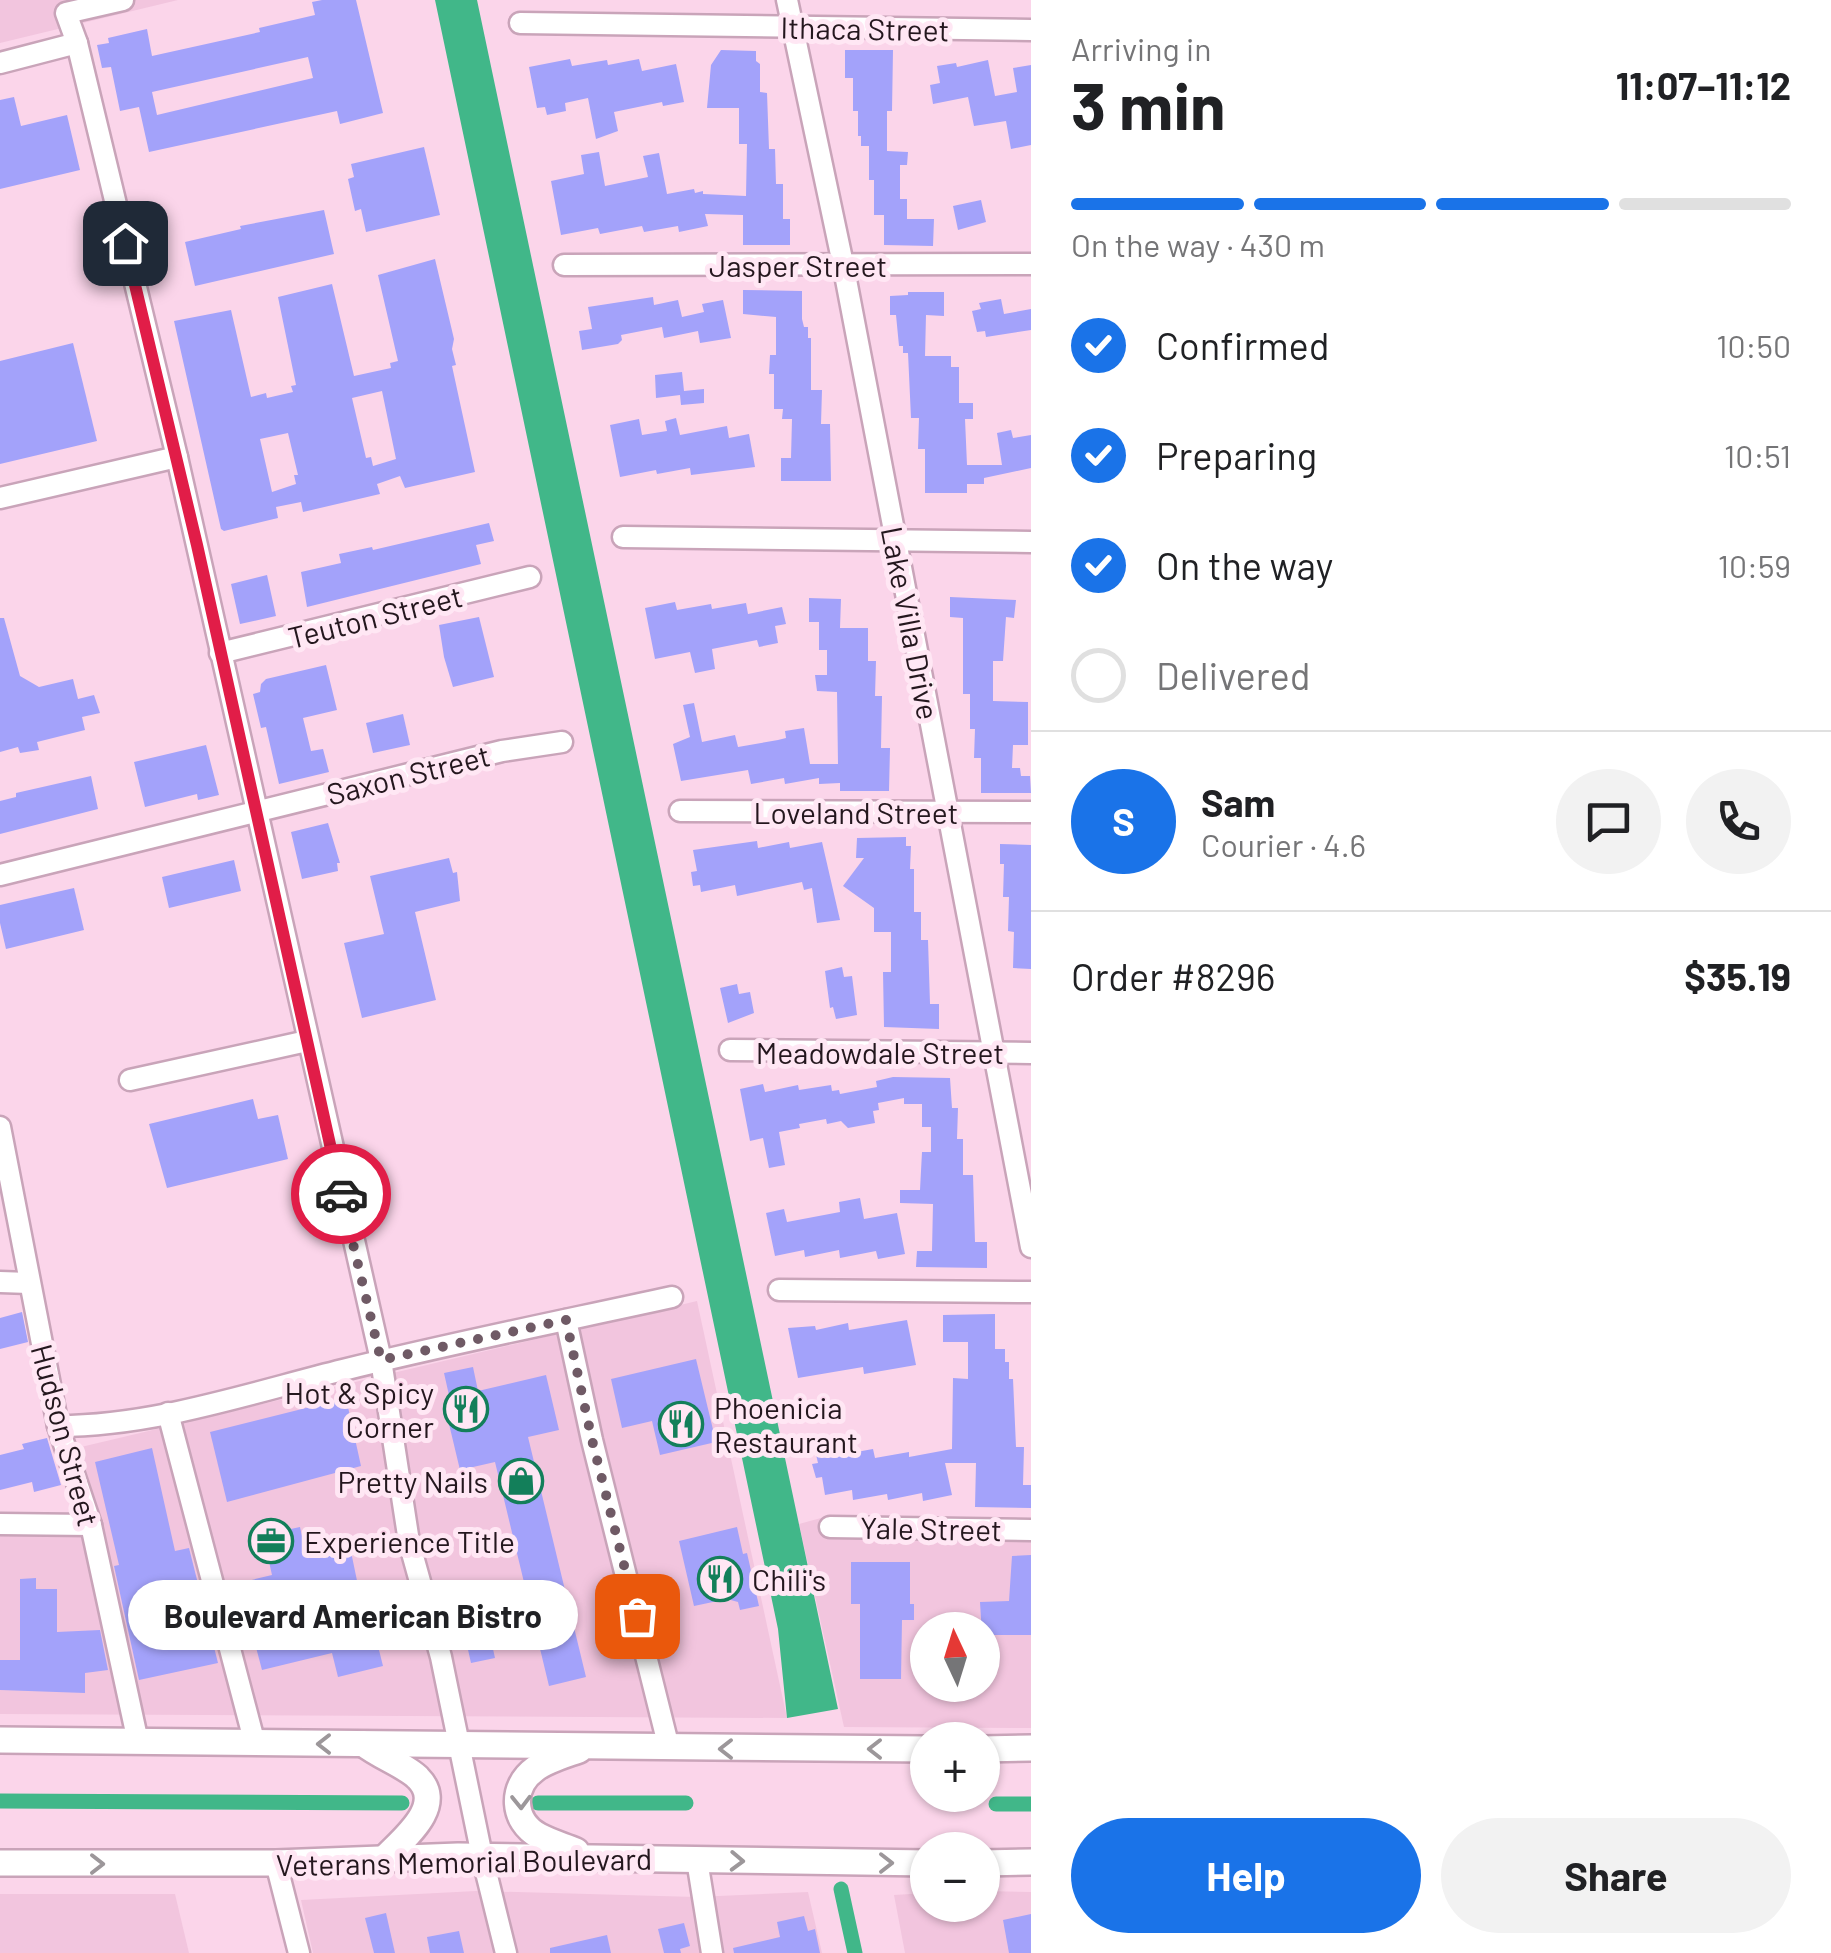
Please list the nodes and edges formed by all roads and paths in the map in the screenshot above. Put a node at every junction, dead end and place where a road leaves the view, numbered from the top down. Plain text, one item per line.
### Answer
1 (123, 0) edge
2 (787, 0) edge
3 (520, 23) dead end
4 (792, 27) junction
5 (1031, 30) edge
6 (77, 43) junction
7 (0, 63) edge
8 (843, 264) junction
9 (1031, 264) edge
10 (564, 266) dead end
11 (177, 457) junction
12 (0, 498) edge
13 (623, 538) dead end
14 (894, 540) junction
15 (1031, 542) edge
16 (530, 577) dead end
17 (220, 653) junction
18 (562, 742) dead end
19 (255, 811) junction
20 (680, 812) dead end
21 (947, 812) junction
22 (1031, 812) edge
23 (0, 874) edge
24 (307, 1040) junction
25 (730, 1050) dead end
26 (994, 1052) junction
27 (1031, 1053) edge
28 (130, 1080) dead end
29 (0, 1127) edge
30 (1031, 1247) edge
31 (0, 1282) edge
32 (29, 1283) junction
33 (779, 1290) dead end
34 (1031, 1292) edge
35 (672, 1297) dead end
36 (566, 1320) junction
37 (381, 1360) junction
38 (168, 1413) junction
39 (58, 1426) junction
40 (0, 1524) edge
41 (92, 1524) junction
42 (830, 1527) dead end
43 (1031, 1530) edge
44 (0, 1740) edge
45 (138, 1742) junction
46 (457, 1743) junction
47 (255, 1744) junction
48 (364, 1744) junction
49 (588, 1746) junction
50 (669, 1748) junction
51 (1000, 1748) edge
52 (1031, 1748) edge
53 (910, 1749) edge
54 (482, 1856) junction
55 (385, 1858) junction
56 (591, 1858) junction
57 (698, 1860) junction
58 (1031, 1862) edge
59 (0, 1863) edge
60 (276, 1863) junction
61 (910, 1863) edge
62 (1000, 1863) edge
63 (298, 1953) edge
64 (506, 1953) edge
65 (712, 1953) edge

1 - 6 street
2 - 4 street, Lake Villa Drive
3 - 4 street, Ithaca Street
4 - 5 street, Ithaca Street
4 - 8 street, Lake Villa Drive
6 - 7 street
6 - 11 street
8 - 9 street, Jasper Street
8 - 10 street, Jasper Street
8 - 14 street, Lake Villa Drive
11 - 12 street
11 - 17 street
13 - 14 street
14 - 15 street
14 - 21 street, Lake Villa Drive
16 - 17 street, Teuton Street
17 - 19 street
18 - 19 street, Saxon Street
19 - 23 street
19 - 24 street
20 - 21 street, Loveland Street
21 - 22 street, Loveland Street
21 - 26 street, Lake Villa Drive
24 - 28 street
24 - 37 street
25 - 26 street, Meadowdale Street
26 - 27 street, Meadowdale Street
26 - 30 street, Lake Villa Drive
29 - 32 street, Hudson Street
31 - 32 street
32 - 39 street, Hudson Street
33 - 34 street
35 - 36 street
36 - 37 street
36 - 50 street
37 - 38 street
37 - 46 street
38 - 39 street
38 - 47 street
39 - 41 street, Hudson Street
40 - 41 street
41 - 45 street, Hudson Street
42 - 43 street, Yale Street
44 - 45 main road
45 - 47 main road
46 - 48 main road
46 - 49 main road
46 - 54 street
48 -> 47 main road
48 - 55 main road
49 - 50 main road
49 -> 56 main road
53 -> 50 main road
51 - 52 main road
54 - 55 main road, Veterans Memorial Boulevard
54 - 56 main road, Veterans Memorial Boulevard
54 - 64 street
55 - 60 main road, Veterans Memorial Boulevard
56 - 57 main road, Veterans Memorial Boulevard
57 -> 61 main road, Veterans Memorial Boulevard
57 - 65 street
58 - 62 main road
59 -> 60 main road, Veterans Memorial Boulevard
60 - 63 street

